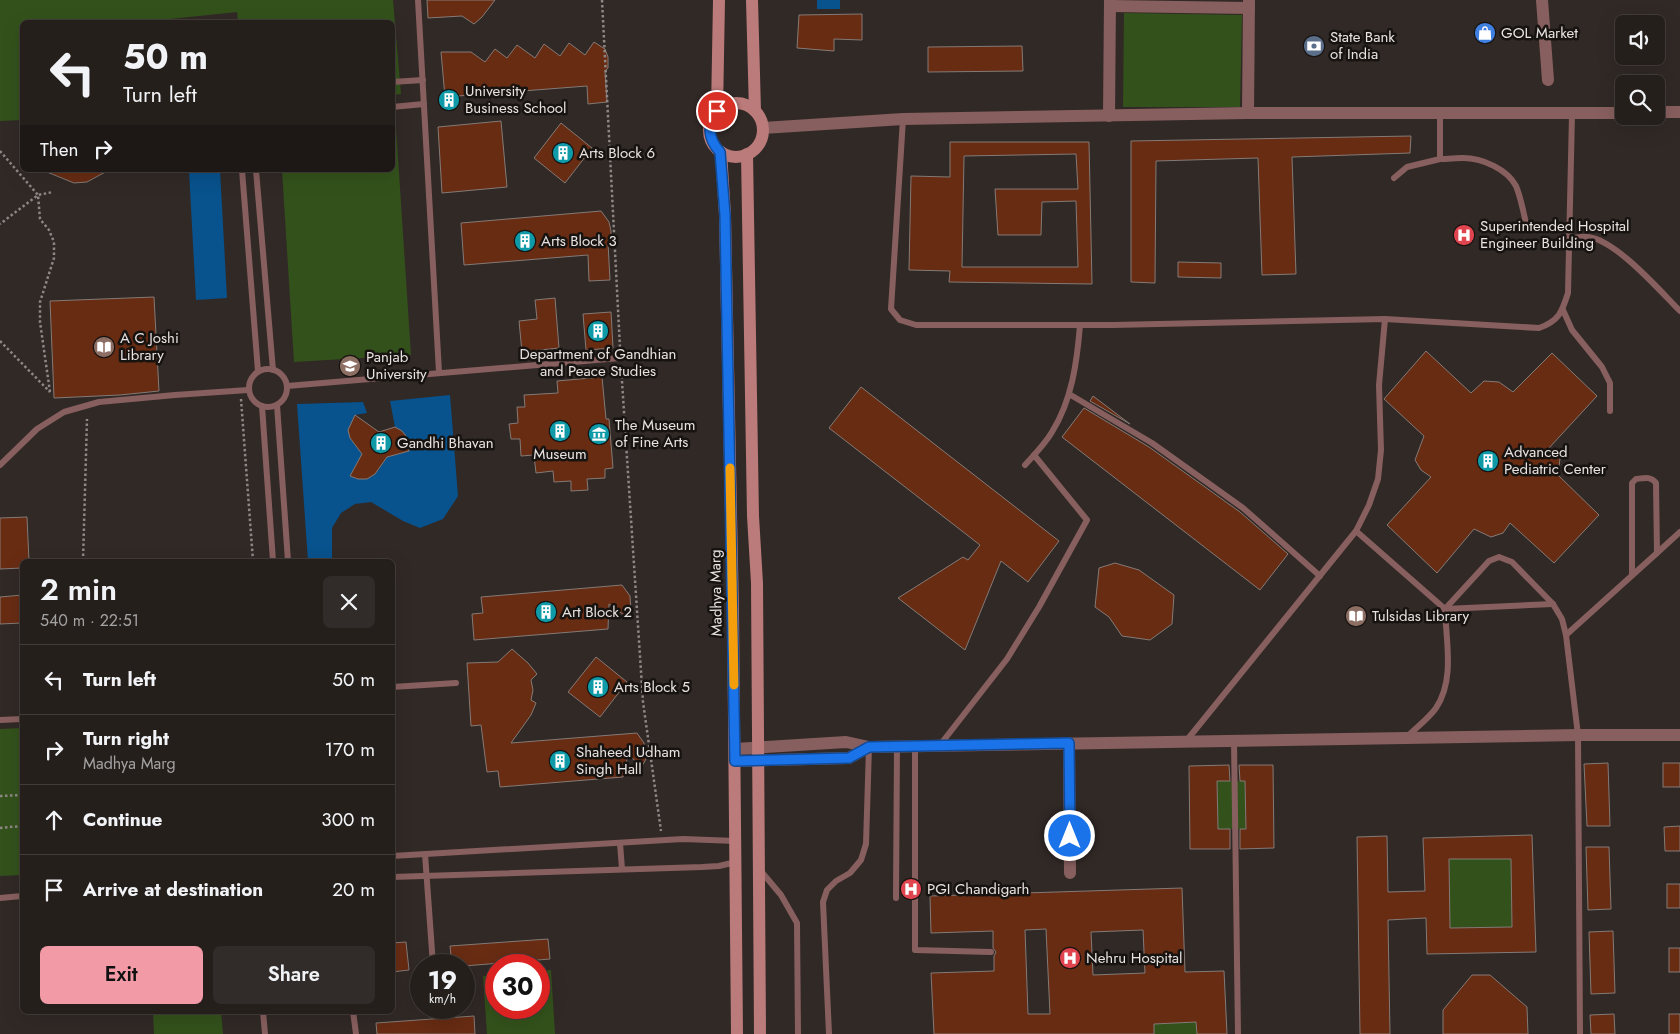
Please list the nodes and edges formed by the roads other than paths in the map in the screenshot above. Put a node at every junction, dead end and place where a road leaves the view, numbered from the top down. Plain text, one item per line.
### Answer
1 (418, 0) edge
2 (719, 0) edge
3 (752, 0) edge
4 (1542, 0) edge
5 (1110, 3) edge
6 (1249, 4) edge
7 (423, 80) junction
8 (1548, 80) dead end
9 (395, 82) edge
10 (424, 104) junction
11 (395, 107) edge
12 (717, 111) junction
13 (755, 111) junction
14 (1665, 112) edge
15 (1680, 112) edge
16 (1248, 113) junction
17 (1440, 113) junction
18 (1615, 113) edge
19 (1572, 114) junction
20 (1109, 116) junction
21 (904, 119) junction
22 (763, 128) junction
23 (720, 152) junction
24 (747, 154) junction
25 (1440, 159) junction
26 (242, 172) edge
27 (256, 172) edge
28 (1394, 178) dead end
29 (1526, 224) dead end
30 (1569, 238) junction
31 (1563, 310) junction
32 (1680, 311) edge
33 (1385, 319) junction
34 (1080, 324) junction
35 (620, 358) road end
36 (274, 370) junction
37 (258, 371) junction
38 (439, 372) junction
39 (287, 386) junction
40 (248, 390) junction
41 (1069, 394) junction
42 (277, 405) junction
43 (262, 406) junction
44 (1610, 410) dead end
45 (1034, 454) junction
46 (0, 465) edge
47 (1025, 465) dead end
48 (1356, 531) junction
49 (1680, 532) edge
50 (1657, 553) junction
51 (273, 559) edge
52 (288, 559) edge
53 (1632, 575) junction
54 (1320, 576) junction
55 (1553, 604) junction
56 (1445, 609) junction
57 (1566, 635) junction
58 (456, 683) dead end
59 (395, 687) edge
60 (20, 719) edge
61 (0, 720) edge
62 (1578, 735) junction
63 (1680, 735) edge
64 (1406, 738) junction
65 (1234, 741) junction
66 (1186, 742) junction
67 (1069, 743) junction
68 (940, 745) junction
69 (897, 746) junction
70 (915, 746) junction
71 (869, 747) junction
72 (758, 748) junction
73 (735, 755) junction
74 (758, 761) junction
75 (736, 841) junction
76 (620, 843) junction
77 (425, 854) junction
78 (395, 856) edge
79 (736, 862) junction
80 (622, 869) junction
81 (759, 869) junction
82 (1070, 873) dead end
83 (426, 875) junction
84 (395, 877) edge
85 (20, 896) edge
86 (0, 898) edge
87 (896, 898) dead end
88 (991, 952) dead end
89 (432, 954) edge
90 (263, 1014) edge
91 (353, 1014) edge
92 (265, 1034) edge
93 (356, 1034) edge
94 (737, 1034) edge
95 (760, 1034) edge
96 (798, 1034) edge
97 (829, 1034) edge
98 (1238, 1034) edge
99 (1580, 1034) edge

1 - 7 lane
2 - 12 main road
3 - 13 main road
4 - 8 street
5 - 6 street
5 - 20 street
6 - 16 street
7 - 9 lane
7 - 10 lane
10 - 11 lane
10 - 38 lane
12 - 13 main road
12 - 23 main road
13 - 22 main road
14 - 15 street
16 - 17 street
16 - 20 street
17 - 19 street
17 - 25 lane
18 - 19 street
19 - 30 lane
20 - 21 street
21 - 22 street
21 - 34 lane
22 - 24 main road
23 - 24 main road
23 - 73 main road, Madhya Marg
24 - 72 main road
25 - 28 lane
25 - 29 lane
26 - 37 lane
27 - 36 lane
30 - 31 lane
30 - 32 lane
31 - 33 lane
31 - 44 lane
33 - 34 lane
33 - 48 lane
34 - 41 lane
35 - 38 lane
36 - 37 lane
36 - 39 lane
37 - 40 lane
38 - 39 lane
39 - 42 lane
40 - 43 lane
40 - 46 lane
41 - 45 lane
41 - 54 lane
42 - 43 lane
42 - 52 lane
43 - 51 lane
45 - 47 lane
45 - 68 lane
48 - 54 lane
48 - 56 lane
49 - 50 lane
50 - 53 lane
50 - 53 lane
53 - 57 lane
54 - 66 lane
55 - 56 lane
55 - 56 lane
55 - 57 lane
56 - 64 lane
57 - 62 lane
58 - 59 lane
60 - 61 lane
62 - 63 street
62 - 64 street
62 - 99 lane
64 - 65 street
65 - 66 street
65 - 98 lane
66 - 67 street
67 - 68 street
67 - 82 street
68 - 70 street
69 - 70 street
69 - 71 street
69 - 87 lane
70 - 88 lane
71 - 72 street
71 - 74 street
71 - 97 lane
72 - 73 street
72 - 74 main road
73 - 74 street
73 - 75 main road, Madhya Marg
74 - 81 main road
75 - 76 lane
75 - 79 main road, Madhya Marg
76 - 77 lane
76 - 80 lane
77 - 78 lane
77 - 83 lane
79 - 80 lane
79 - 94 main road, Madhya Marg
80 - 83 lane
81 - 95 main road
81 - 96 lane
83 - 84 lane
83 - 89 lane
85 - 86 lane
90 - 92 lane
91 - 93 lane

